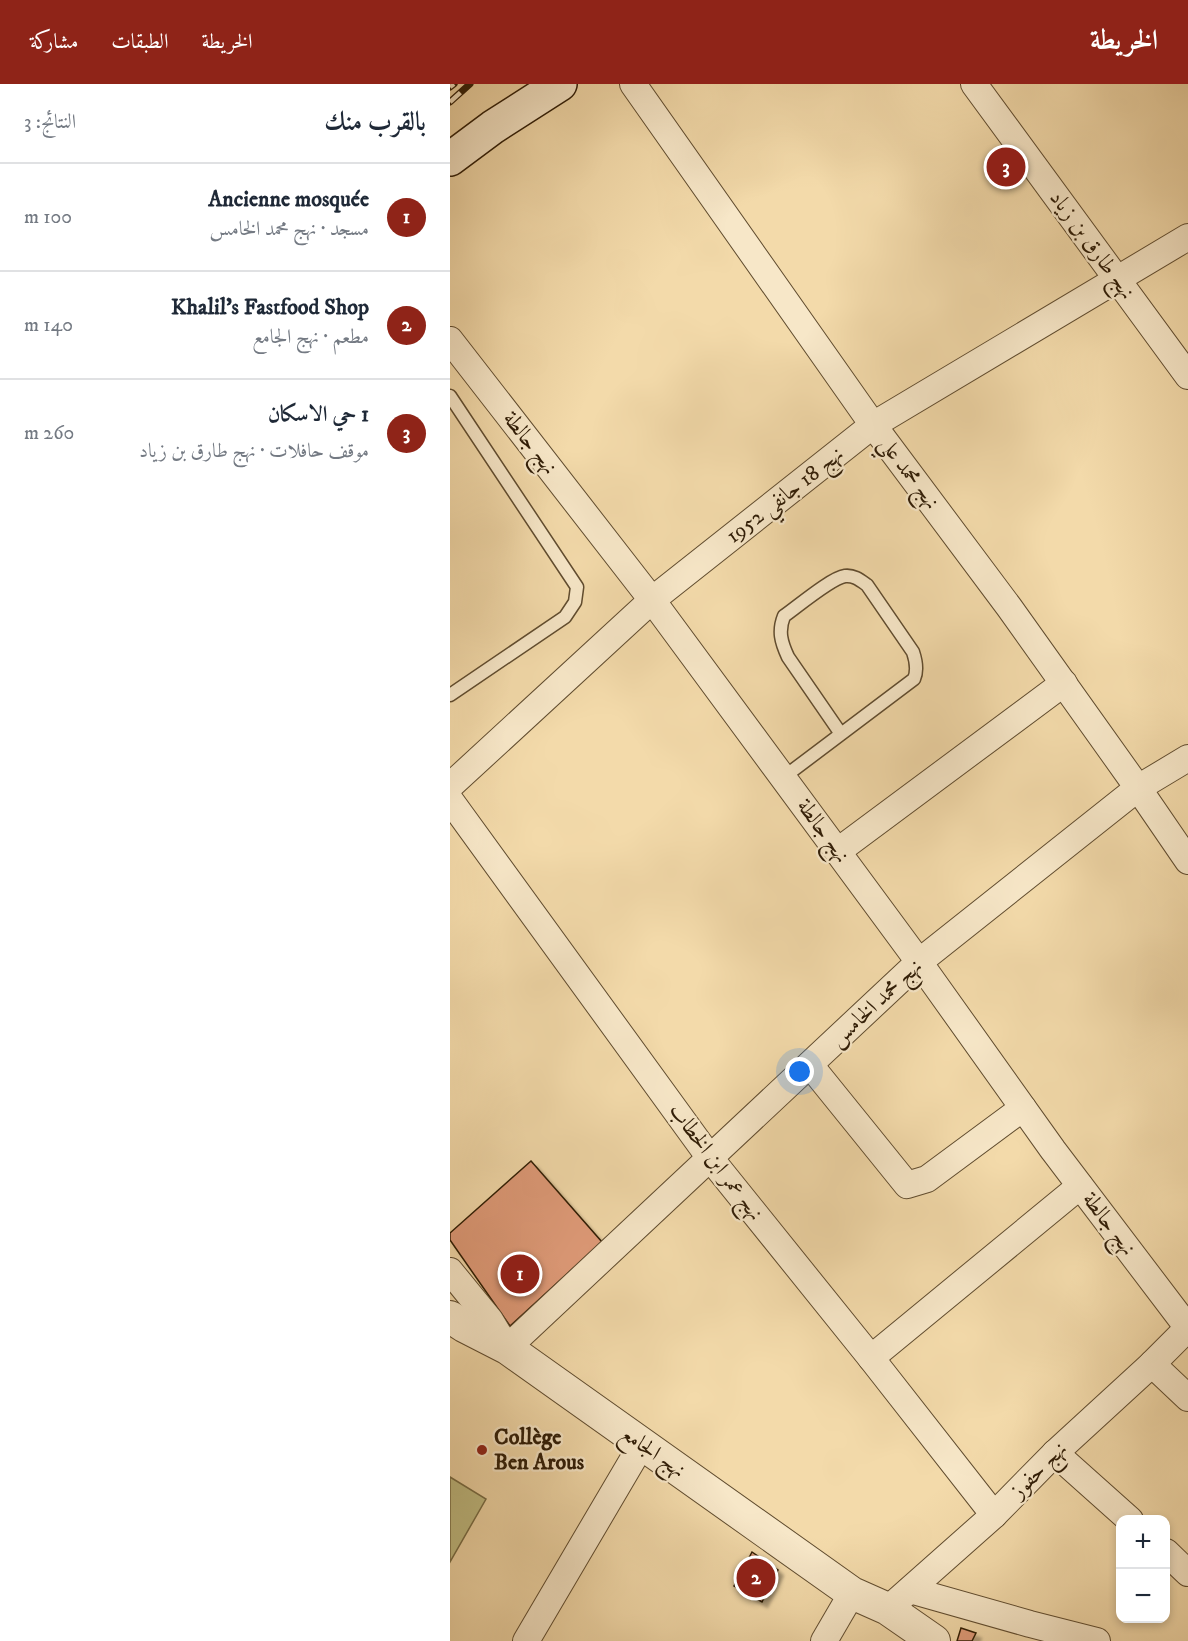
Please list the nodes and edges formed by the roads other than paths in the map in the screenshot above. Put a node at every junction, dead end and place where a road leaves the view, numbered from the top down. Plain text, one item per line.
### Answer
1 (560, 84) edge
2 (633, 84) edge
3 (974, 84) edge
4 (450, 159) edge
5 (1188, 237) edge
6 (1117, 279) junction
7 (450, 340) edge
8 (1188, 376) edge
9 (450, 396) edge
10 (873, 425) junction
11 (652, 600) junction
12 (1064, 683) junction
13 (450, 695) edge
14 (841, 734) junction
15 (1188, 758) edge
16 (784, 777) junction
17 (450, 786) edge
18 (1138, 788) junction
19 (450, 800) edge
20 (838, 851) junction
21 (1188, 861) edge
22 (920, 962) junction
23 (810, 1065) junction
24 (1023, 1108) junction
25 (710, 1158) junction
26 (1080, 1186) junction
27 (450, 1271) edge
28 (450, 1317) edge
29 (1188, 1328) edge
30 (507, 1348) junction
31 (871, 1358) junction
32 (1152, 1364) junction
33 (1188, 1398) edge
34 (642, 1444) junction
35 (1055, 1453) junction
36 (993, 1515) junction
37 (1124, 1515) edge
38 (1170, 1556) edge
39 (1188, 1573) edge
40 (852, 1593) junction
41 (899, 1599) junction
42 (526, 1641) edge
43 (824, 1641) edge
44 (934, 1641) edge
45 (1097, 1641) edge

1 - 4 main road
2 - 10 street, نهج محمد علي
3 - 6 street, نهج طارق بن زياد
5 - 6 street, نهج 18 جانفي 1952
6 - 8 street, نهج طارق بن زياد
6 - 10 street, نهج 18 جانفي 1952
7 - 11 street, نهج جالطة
9 - 13 lane
10 - 11 street, نهج 18 جانفي 1952
10 - 12 street, نهج محمد علي
11 - 16 street, نهج جالطة
11 - 17 street, نهج 18 جانفي 1952
12 - 18 street, نهج محمد علي
12 - 20 street
14 - 14 lane
14 - 16 lane
15 - 18 street, نهج محمد الخامس
16 - 20 street, نهج جالطة
18 - 21 street, نهج محمد علي
18 - 22 street, نهج محمد الخامس
19 - 25 street, نهج عمر ابن الخطاب
20 - 22 street, نهج جالطة
22 - 23 street, نهج محمد الخامس
22 - 24 street, نهج جالطة
23 - 24 street
23 - 25 street, نهج محمد الخامس
24 - 26 street, نهج جالطة
25 - 30 street, نهج محمد الخامس
25 - 31 street, نهج عمر ابن الخطاب
26 - 29 street, نهج جالطة
26 - 31 street
27 - 30 street
28 - 30 street, نهج الجامع
29 - 32 street, نهج حفوز
30 - 34 street, نهج الجامع
31 - 36 street, نهج عمر ابن الخطاب
32 - 33 street
32 - 35 street, نهج حفوز
34 - 40 street, نهج الجامع
34 - 42 street
35 - 36 street, نهج حفوز
35 - 37 street
36 - 41 street, نهج حفوز
38 - 39 street
40 - 41 street, نهج الجامع
40 - 43 street
41 - 44 street, نهج الجامع
41 - 45 street

